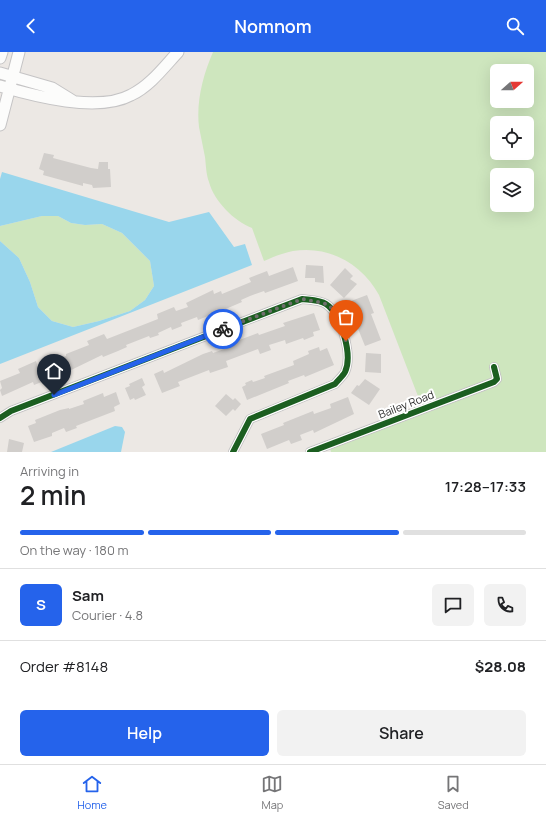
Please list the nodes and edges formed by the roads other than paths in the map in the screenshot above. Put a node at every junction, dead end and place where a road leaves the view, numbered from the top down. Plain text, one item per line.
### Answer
1 (2, 52) edge
2 (19, 52) edge
3 (178, 52) edge
4 (0, 58) edge
5 (0, 73) edge
6 (13, 76) junction
7 (5, 88) edge
8 (73, 101) junction
9 (0, 125) edge
10 (494, 367) dead end
11 (0, 418) edge
12 (233, 452) edge
13 (310, 452) edge

1 - 4 street
2 - 6 street
3 - 8 street
5 - 6 street
6 - 7 street
6 - 8 street
7 - 8 street
7 - 9 street
10 - 13 street, Bailey Road
11 - 12 street

